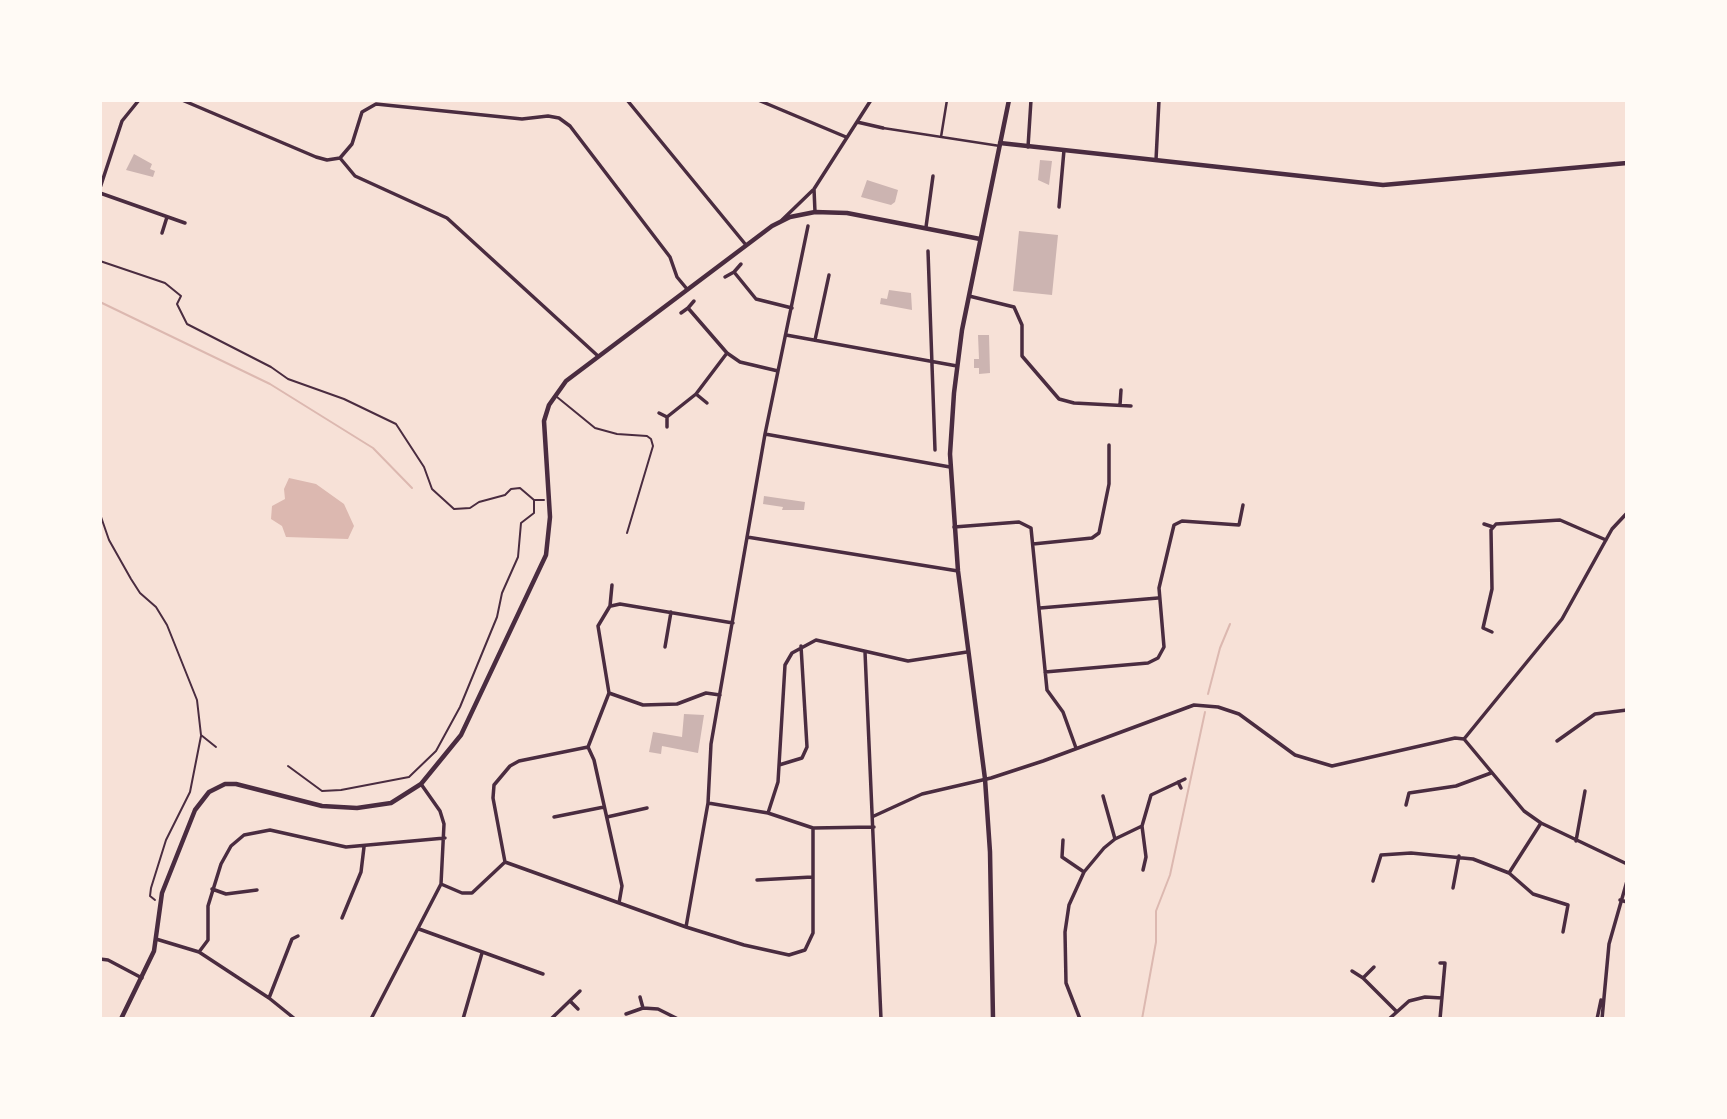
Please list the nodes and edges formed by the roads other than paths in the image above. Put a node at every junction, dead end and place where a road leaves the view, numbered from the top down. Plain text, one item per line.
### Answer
1 (139, 100) edge
2 (182, 100) edge
3 (627, 100) edge
4 (758, 100) edge
5 (871, 100) edge
6 (947, 100) edge
7 (1009, 100) edge
8 (1031, 100) edge
9 (1159, 100) edge
10 (857, 122) junction
11 (883, 128) joint
12 (846, 137) junction
13 (941, 137) junction
14 (1000, 144) junction
15 (1028, 147) junction
16 (1064, 150) junction
17 (340, 158) junction
18 (1156, 160) junction
19 (1627, 163) edge
20 (933, 176) dead end
21 (100, 188) edge
22 (814, 189) junction
23 (100, 193) edge
24 (1059, 207) dead end
25 (815, 212) junction
26 (167, 217) junction
27 (782, 220) junction
28 (185, 223) dead end
29 (808, 226) dead end
30 (926, 227) junction
31 (162, 233) dead end
32 (980, 239) junction
33 (746, 245) junction
34 (928, 251) dead end
35 (741, 264) dead end
36 (734, 272) junction
37 (828, 275) dead end
38 (725, 277) dead end
39 (687, 289) junction
40 (969, 296) junction
41 (694, 301) dead end
42 (688, 308) junction
43 (792, 308) junction
44 (681, 313) dead end
45 (786, 335) junction
46 (815, 340) junction
47 (727, 353) junction
48 (598, 356) junction
49 (930, 361) junction
50 (957, 366) junction
51 (778, 371) junction
52 (1121, 390) dead end
53 (696, 394) junction
54 (555, 395) junction
55 (707, 403) dead end
56 (1120, 405) junction
57 (1131, 406) dead end
58 (659, 413) dead end
59 (667, 417) junction
60 (667, 427) dead end
61 (765, 434) junction
62 (1109, 445) dead end
63 (935, 450) dead end
64 (950, 467) junction
65 (1242, 505) dead end
66 (1627, 513) edge
67 (1484, 524) dead end
68 (954, 527) junction
69 (1493, 527) junction
70 (627, 533) dead end
71 (747, 537) junction
72 (1606, 540) junction
73 (1033, 544) junction
74 (958, 571) junction
75 (612, 585) dead end
76 (1158, 598) junction
77 (610, 606) junction
78 (1040, 608) junction
79 (671, 612) junction
80 (733, 623) junction
81 (1492, 632) dead end
82 (801, 646) junction
83 (665, 647) dead end
84 (865, 652) junction
85 (967, 652) junction
86 (1045, 672) junction
87 (609, 693) junction
88 (720, 695) junction
89 (1627, 710) edge
90 (1464, 739) junction
91 (1557, 741) dead end
92 (587, 747) junction
93 (1076, 748) junction
94 (779, 765) junction
95 (1491, 773) junction
96 (985, 779) junction
97 (1185, 779) dead end
98 (1178, 782) junction
99 (421, 784) junction
100 (1181, 788) dead end
101 (1585, 791) dead end
102 (1102, 796) dead end
103 (708, 803) junction
104 (1406, 805) dead end
105 (604, 807) junction
106 (647, 808) dead end
107 (768, 813) junction
108 (874, 816) junction
109 (554, 817) dead end
110 (607, 817) junction
111 (1541, 823) junction
112 (1142, 826) junction
113 (874, 827) junction
114 (813, 828) junction
115 (445, 838) junction
116 (1115, 839) junction
117 (1063, 840) dead end
118 (1576, 841) junction
119 (364, 847) junction
120 (1459, 856) junction
121 (505, 862) junction
122 (1627, 864) edge
123 (1143, 870) dead end
124 (1084, 872) junction
125 (1509, 873) junction
126 (812, 877) junction
127 (757, 880) dead end
128 (1373, 881) dead end
129 (1627, 881) edge
130 (441, 884) junction
131 (1452, 884) dead end
132 (212, 889) junction
133 (257, 890) dead end
134 (1620, 900) junction
135 (1627, 902) edge
136 (619, 903) junction
137 (342, 918) dead end
138 (686, 927) junction
139 (419, 929) junction
140 (1563, 932) dead end
141 (298, 936) dead end
142 (156, 939) junction
143 (199, 952) junction
144 (100, 953) edge
145 (482, 953) junction
146 (101, 959) edge
147 (1440, 963) dead end
148 (1374, 967) dead end
149 (1352, 971) dead end
150 (543, 974) dead end
151 (142, 978) junction
152 (1363, 978) junction
153 (580, 991) dead end
154 (640, 997) dead end
155 (269, 998) junction
156 (1442, 998) junction
157 (571, 1002) junction
158 (643, 1008) junction
159 (578, 1009) dead end
160 (1396, 1011) junction
161 (626, 1014) dead end
162 (993, 1017) edge
163 (121, 1019) edge
164 (295, 1019) edge
165 (371, 1019) edge
166 (463, 1019) edge
167 (551, 1019) edge
168 (678, 1019) edge
169 (881, 1019) edge
170 (986, 1019) edge
171 (1080, 1019) edge
172 (1389, 1019) edge
173 (1440, 1019) edge
174 (1600, 1019) edge

1 - 21 street
2 - 17 street
3 - 33 street
4 - 12 street
5 - 10 street
6 - 13 street
7 - 14 street
8 - 15 street
9 - 18 street
10 - 11 street
10 - 12 street
11 - 13 street
12 - 22 street
13 - 14 street
14 - 15 street
14 - 32 street
15 - 16 street
16 - 18 street
16 - 24 street
17 - 39 street
17 - 48 street
18 - 19 street
20 - 30 street
22 - 25 street
22 - 27 street
23 - 26 street
25 - 27 street
25 - 30 street
26 - 28 street
26 - 31 street
27 - 33 street
29 - 43 street
30 - 32 street
32 - 40 street
33 - 39 street
34 - 49 street
35 - 36 street
36 - 38 street
36 - 43 street
37 - 46 street
39 - 48 street
40 - 50 street
40 - 56 street
41 - 42 street
42 - 44 street
42 - 47 street
43 - 45 street
45 - 46 street
45 - 51 street
46 - 49 street
47 - 51 street
47 - 53 street
48 - 54 street
49 - 50 street
49 - 63 street
50 - 64 street
51 - 61 street
52 - 56 street
53 - 55 street
53 - 59 street
54 - 70 lane
54 - 99 street
56 - 57 street
58 - 59 street
59 - 60 street
61 - 64 street
61 - 71 street
62 - 73 street
64 - 68 street
65 - 76 street
66 - 72 street
67 - 69 street
68 - 73 street
68 - 74 street
69 - 72 street
69 - 81 street
71 - 74 street
71 - 80 street
72 - 90 street
73 - 78 street
74 - 85 street
75 - 77 street
76 - 78 street
76 - 86 street
77 - 79 street
77 - 87 street
78 - 86 street
79 - 80 street
79 - 83 street
80 - 88 street
82 - 84 street
82 - 94 street
82 - 94 street
84 - 85 street
84 - 108 street
85 - 96 street
86 - 93 street
87 - 88 street
87 - 92 street
88 - 103 street
89 - 91 street
90 - 93 street
90 - 95 street
92 - 105 street
92 - 121 street
93 - 96 street
94 - 107 street
95 - 104 street
95 - 111 street
96 - 108 street
96 - 162 street
97 - 98 street
98 - 100 street
98 - 112 street
99 - 115 street
99 - 142 street
101 - 118 street
102 - 116 street
103 - 107 street
103 - 138 street
105 - 109 street
105 - 110 street
106 - 110 street
107 - 114 street
108 - 113 street
110 - 136 street
111 - 118 street
111 - 125 street
112 - 116 street
112 - 123 street
113 - 114 street
113 - 169 street
114 - 126 street
115 - 119 street
115 - 130 street
116 - 124 street
117 - 124 street
118 - 122 street
119 - 132 street
119 - 137 street
120 - 125 street
120 - 128 street
120 - 131 street
121 - 130 street
121 - 136 street
124 - 171 street
125 - 140 street
126 - 127 street
126 - 138 street
129 - 134 street
130 - 139 street
132 - 133 street
132 - 143 street
134 - 135 street
134 - 174 street
136 - 138 street
139 - 145 street
139 - 165 street
141 - 155 street
142 - 143 street
142 - 151 street
143 - 155 street
144 - 146 street
145 - 150 street
145 - 166 street
146 - 151 street
147 - 156 street
148 - 152 street
149 - 152 street
151 - 163 street
152 - 160 street
153 - 157 street
154 - 158 street
155 - 164 street
156 - 160 street
156 - 173 street
157 - 159 street
157 - 167 street
158 - 161 street
158 - 168 street
160 - 172 street
162 - 170 street

